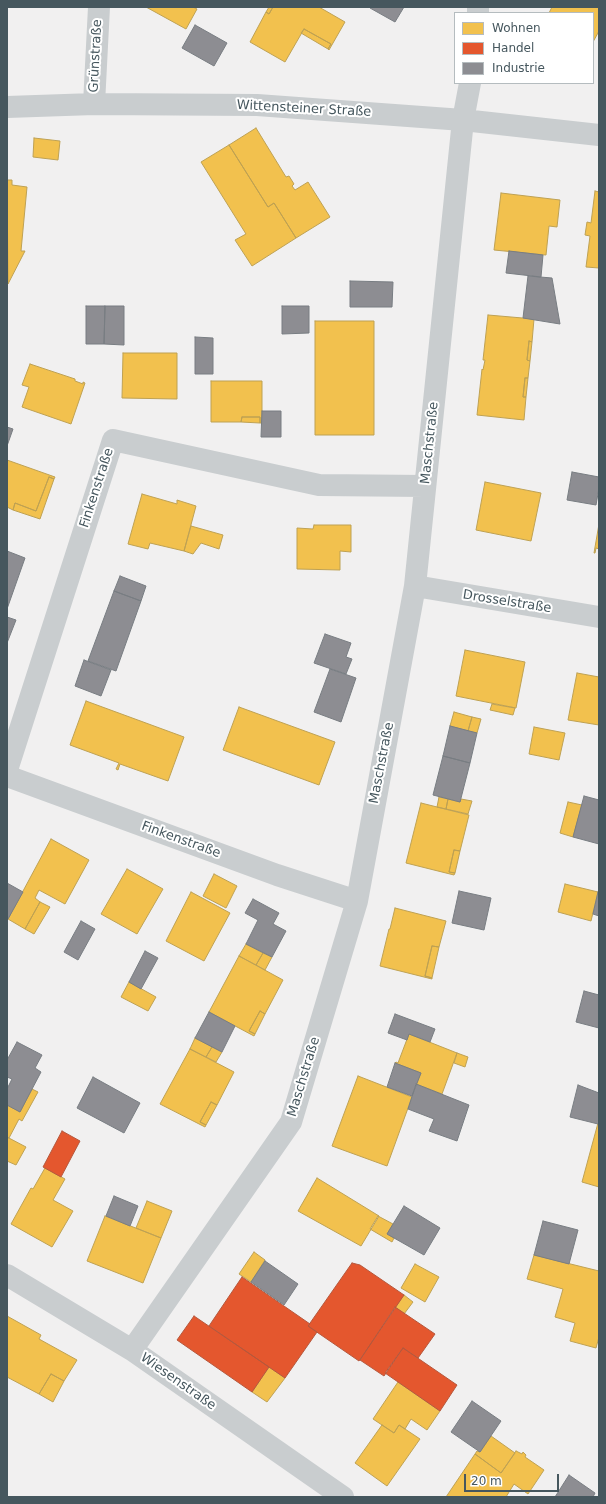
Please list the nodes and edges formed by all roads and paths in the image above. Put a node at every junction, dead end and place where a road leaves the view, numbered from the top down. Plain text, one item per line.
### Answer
1 (99, 7) edge
2 (470, 84) edge
3 (94, 104) junction
4 (7, 107) edge
5 (463, 120) junction
6 (599, 135) edge
7 (426, 486) junction
8 (415, 586) junction
9 (599, 617) edge
10 (7, 770) edge
11 (7, 776) edge
12 (357, 901) junction
13 (7, 1275) edge
14 (132, 1350) junction
15 (343, 1497) edge

1 - 3 street, Grünstraße
2 - 5 street, Maschstraße
3 - 4 street, Wittensteiner Straße
3 - 5 street, Wittensteiner Straße
5 - 6 street, Wittensteiner Straße
5 - 7 street, Maschstraße
7 - 8 street, Maschstraße
7 - 10 street, Finkenstraße
8 - 9 street, Drosselstraße
8 - 12 street, Maschstraße
11 - 12 street, Finkenstraße
12 - 14 street, Maschstraße
13 - 14 street, Wiesenstraße
14 - 15 street, Wiesenstraße

